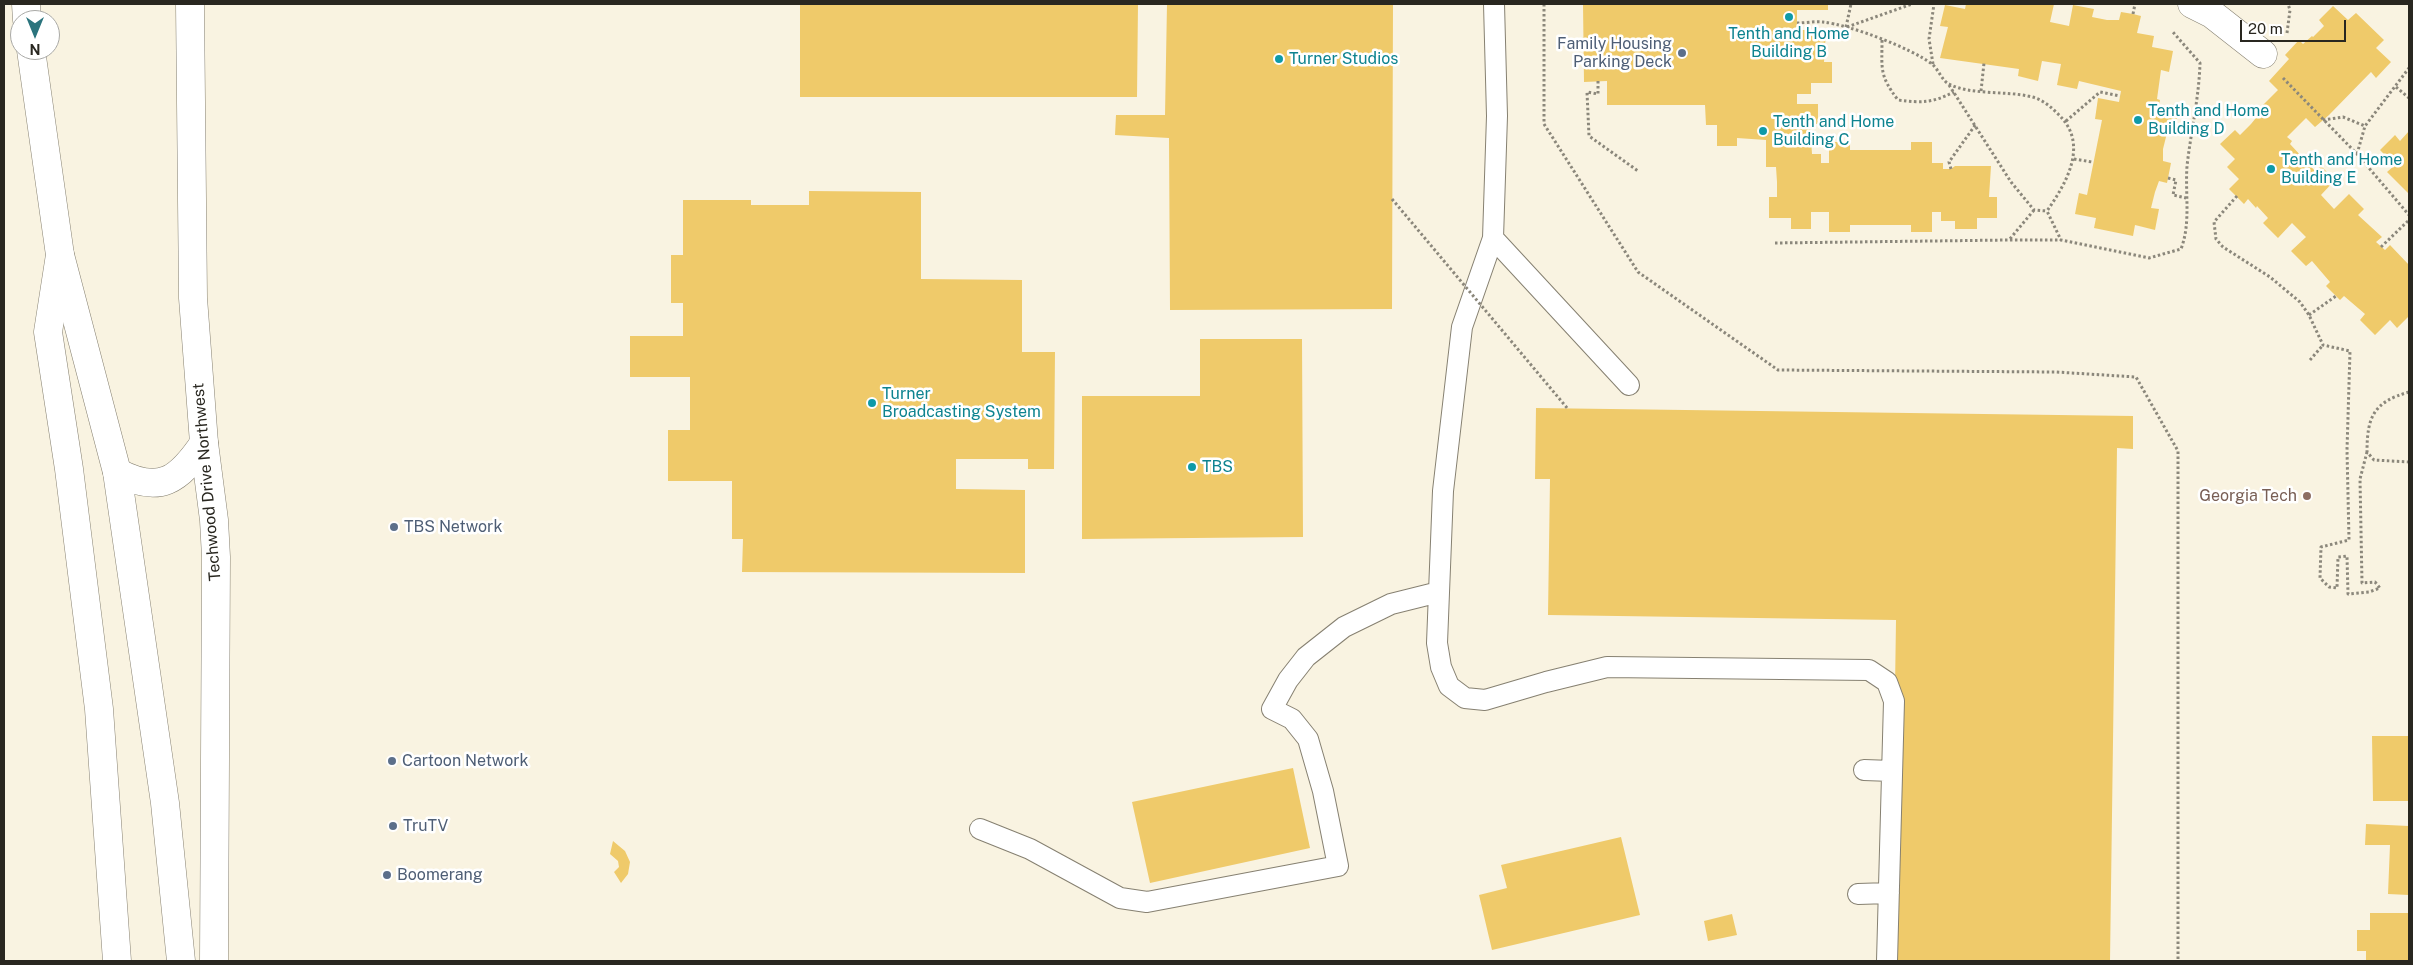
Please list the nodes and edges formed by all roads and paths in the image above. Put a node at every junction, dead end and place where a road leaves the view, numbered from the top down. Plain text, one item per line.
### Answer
1 (190, 4) edge
2 (1494, 4) edge
3 (1544, 4) edge
4 (1851, 4) edge
5 (1912, 4) edge
6 (1934, 4) edge
7 (2135, 4) edge
8 (2192, 4) edge
9 (2133, 14) dead end
10 (1796, 23) dead end
11 (2170, 26) dead end
12 (1846, 28) junction
13 (1882, 40) junction
14 (2263, 54) dead end
15 (33, 60) edge
16 (1984, 64) dead end
17 (1933, 65) junction
18 (2409, 68) edge
19 (1598, 81) dead end
20 (2288, 82) dead end
21 (1948, 84) junction
22 (2396, 86) junction
23 (1981, 91) junction
24 (1954, 92) junction
25 (2120, 96) dead end
26 (2409, 98) edge
27 (2322, 120) junction
28 (2066, 121) junction
29 (1976, 124) junction
30 (2366, 126) junction
31 (2357, 154) junction
32 (2074, 159) junction
33 (2092, 162) dead end
34 (1951, 169) dead end
35 (1638, 171) dead end
36 (2168, 178) dead end
37 (2237, 196) dead end
38 (2186, 198) junction
39 (1392, 199) dead end
40 (2034, 210) junction
41 (2047, 211) junction
42 (2409, 215) edge
43 (2409, 220) edge
44 (1493, 238) junction
45 (2009, 240) junction
46 (2062, 240) junction
47 (1775, 242) dead end
48 (2381, 247) dead end
49 (60, 255) junction
50 (2336, 296) dead end
51 (2309, 315) junction
52 (2323, 345) junction
53 (2310, 360) dead end
54 (1629, 385) dead end
55 (2409, 392) edge
56 (1568, 409) dead end
57 (204, 443) junction
58 (2367, 452) junction
59 (2409, 462) edge
60 (117, 472) junction
61 (1439, 592) junction
62 (1864, 770) dead end
63 (1892, 771) junction
64 (980, 829) dead end
65 (1889, 893) junction
66 (1858, 894) dead end
67 (117, 961) edge
68 (180, 961) edge
69 (214, 961) edge
70 (1887, 961) edge
71 (2178, 961) edge

1 - 57 main road, Techwood Drive Northwest
2 - 44 lane
3 - 71 path
4 - 12 path
5 - 12 path
6 - 17 path
7 - 9 path
8 - 14 main road
10 - 12 path
11 - 38 path
12 - 13 path
13 - 17 path
13 - 24 path
15 - 49 main road
16 - 23 path
17 - 21 path
18 - 22 path
19 - 35 path
20 - 27 path
21 - 23 path
21 - 24 path
22 - 26 path
22 - 30 path
23 - 28 path
24 - 29 path
25 - 28 path
27 - 30 path
27 - 31 path
28 - 32 path
29 - 34 path
29 - 40 path
30 - 31 path
31 - 42 path
32 - 33 path
32 - 41 path
36 - 38 path
37 - 51 path
38 - 46 path
39 - 56 path, bridge
40 - 41 path
40 - 45 path
41 - 46 path
43 - 48 path
44 - 54 lane
44 - 61 lane
45 - 46 path
45 - 47 path
49 - 60 main road
49 - 67 main road
50 - 51 path
51 - 52 path
52 - 53 path
52 - 58 path
55 - 58 path
57 - 60 main road
57 - 69 main road, Techwood Drive Northwest
58 - 59 path
60 - 68 main road
61 - 63 lane
61 - 64 lane
62 - 63 lane
63 - 65 lane
65 - 66 lane
65 - 70 lane

